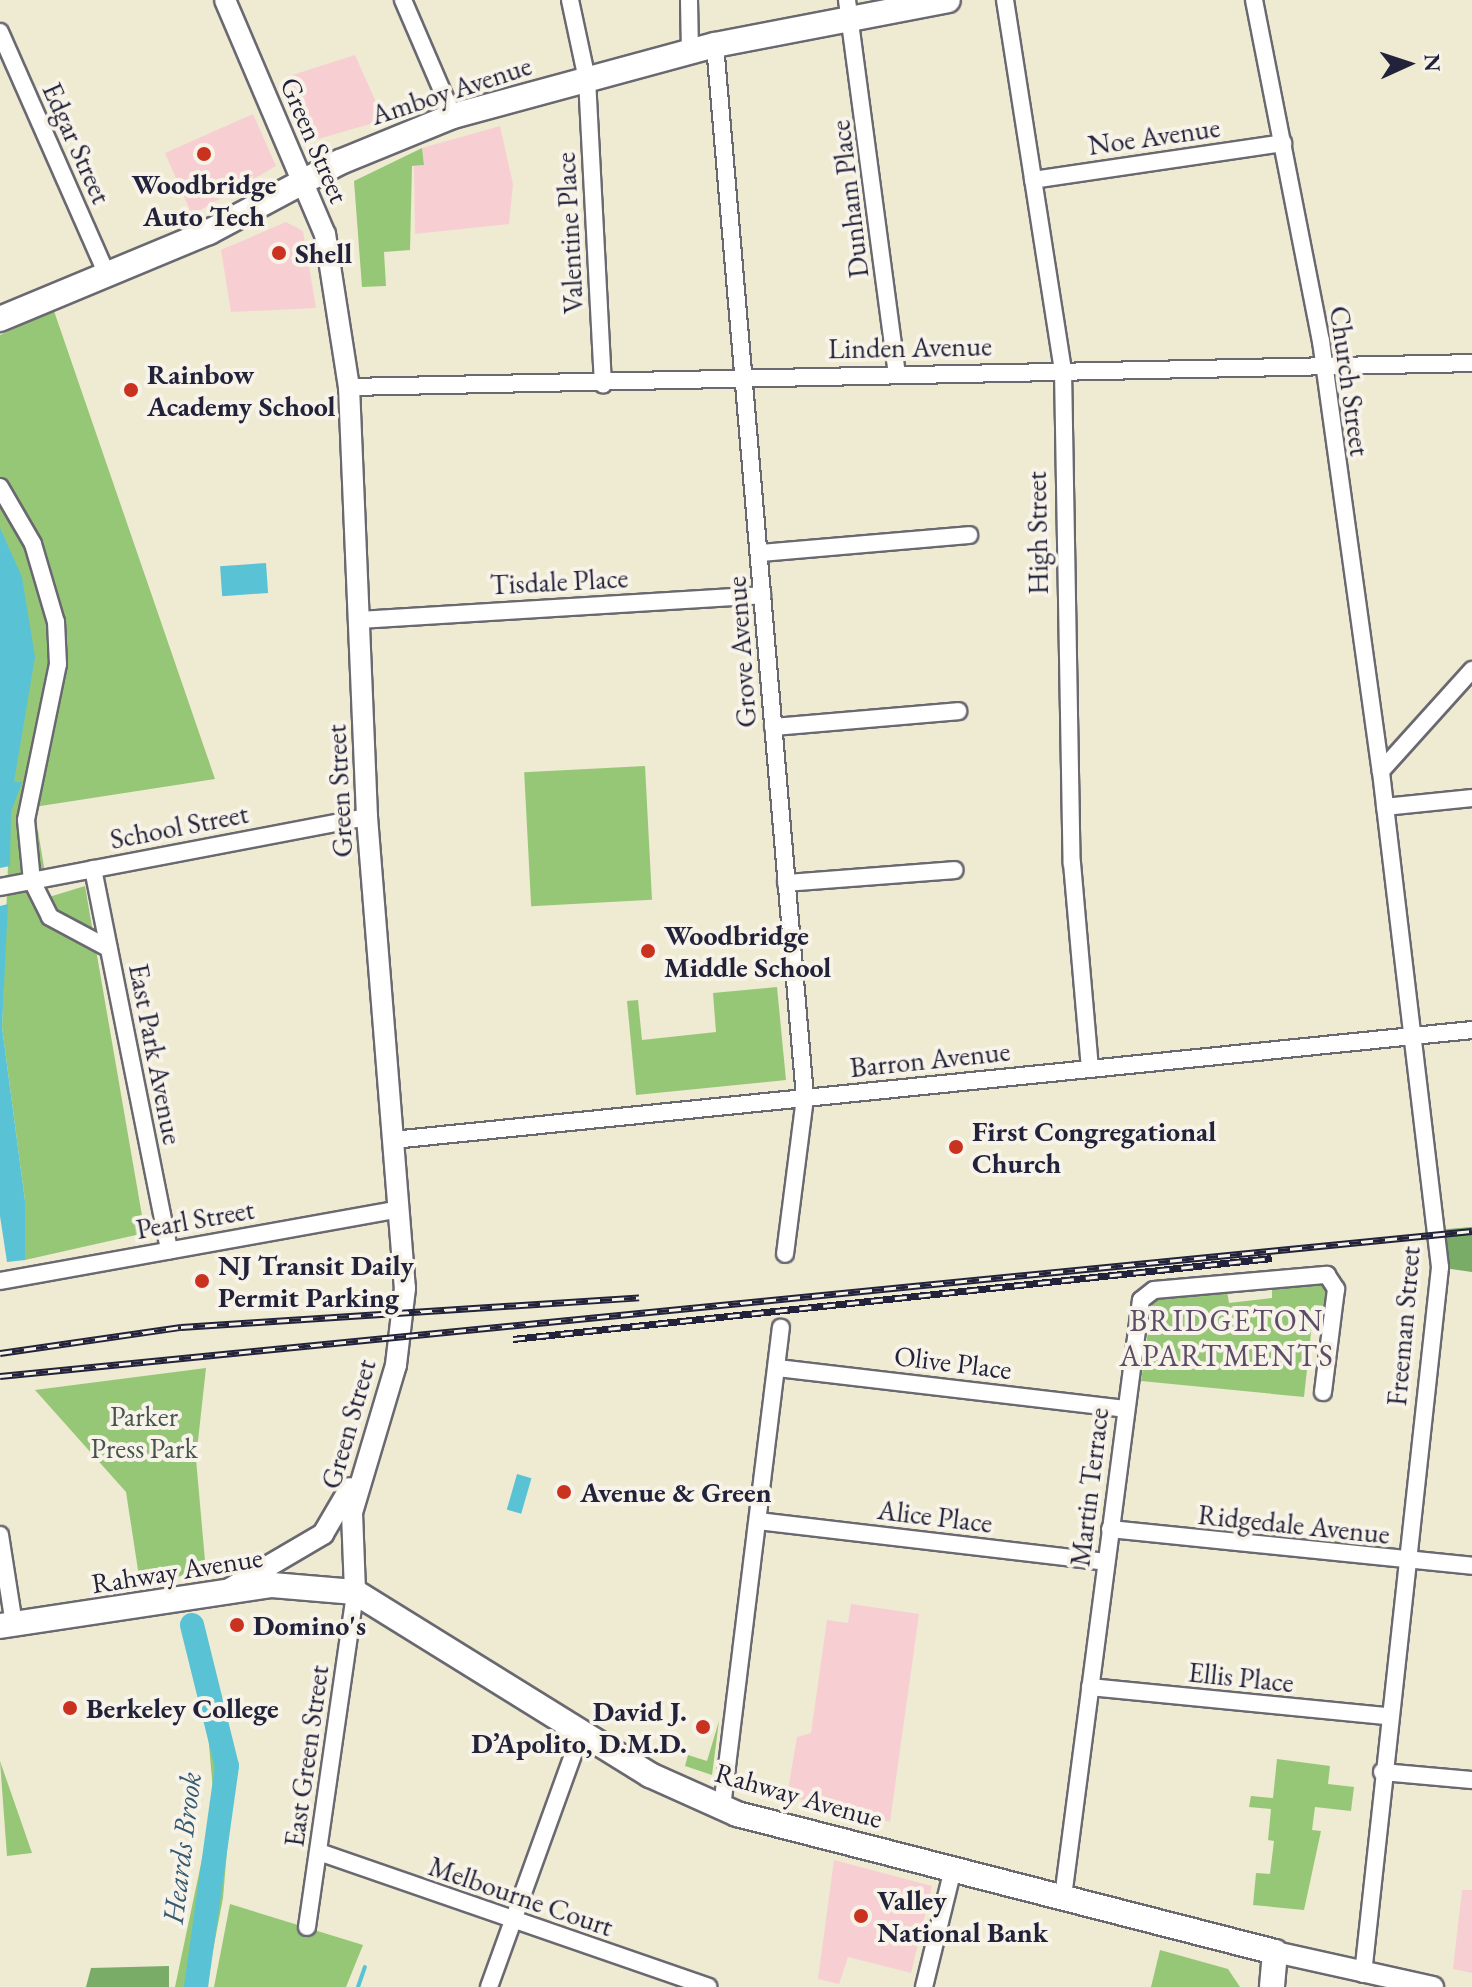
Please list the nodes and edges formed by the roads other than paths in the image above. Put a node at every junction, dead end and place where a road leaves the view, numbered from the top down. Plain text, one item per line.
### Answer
1 (225, 0) edge
2 (403, 0) edge
3 (570, 0) edge
4 (689, 0) edge
5 (948, 0) edge
6 (1005, 0) edge
7 (1254, 0) edge
8 (849, 10) edge
9 (0, 32) edge
10 (715, 45) junction
11 (690, 51) junction
12 (587, 79) junction
13 (453, 116) junction
14 (1283, 143) junction
15 (1033, 180) junction
16 (304, 183) junction
17 (107, 275) junction
18 (0, 319) edge
19 (1472, 363) edge
20 (1323, 367) junction
21 (1063, 370) junction
22 (897, 373) junction
23 (744, 376) junction
24 (603, 385) junction
25 (349, 387) junction
26 (0, 487) edge
27 (969, 535) dead end
28 (760, 553) junction
29 (762, 595) junction
30 (359, 620) junction
31 (1472, 670) edge
32 (958, 711) dead end
33 (773, 727) junction
34 (1381, 771) junction
35 (1472, 798) edge
36 (1385, 807) junction
37 (367, 817) junction
38 (93, 869) junction
39 (955, 870) dead end
40 (32, 881) junction
41 (786, 883) junction
42 (4, 887) edge
43 (108, 948) junction
44 (1472, 1030) edge
45 (1414, 1036) junction
46 (1090, 1068) junction
47 (805, 1098) junction
48 (393, 1140) junction
49 (399, 1209) junction
50 (169, 1250) junction
51 (785, 1254) dead end
52 (0, 1281) edge
53 (781, 1328) dead end
54 (777, 1368) junction
55 (1323, 1392) dead end
56 (1124, 1409) junction
57 (367, 1452) junction
58 (758, 1521) junction
59 (1110, 1529) junction
60 (0, 1535) edge
61 (1106, 1562) junction
62 (1403, 1562) junction
63 (1472, 1566) edge
64 (226, 1592) junction
65 (355, 1592) junction
66 (7, 1625) edge
67 (1090, 1687) junction
68 (1388, 1716) junction
69 (581, 1733) junction
70 (1382, 1772) junction
71 (1472, 1780) edge
72 (722, 1807) junction
73 (319, 1852) junction
74 (953, 1869) junction
75 (1063, 1897) junction
76 (511, 1922) junction
77 (307, 1927) dead end
78 (1275, 1952) junction
79 (1363, 1974) junction
80 (489, 1987) edge
81 (708, 1987) edge
82 (924, 1987) edge
83 (1272, 1987) edge
84 (1433, 1987) edge

1 - 16 street, Green Street
2 - 13 street
3 - 12 street, Valentine Place
4 - 11 street
5 - 8 main road, Amboy Avenue
6 - 15 street, High Street
7 - 14 street, Church Street
8 - 10 main road, Amboy Avenue
8 - 22 street, Dunham Place
9 - 17 street, Edgar Street
10 - 11 main road, Amboy Avenue
10 - 23 street, Grove Avenue
11 - 12 main road, Amboy Avenue
12 - 13 main road, Amboy Avenue
12 - 24 street, Valentine Place
13 - 16 main road, Amboy Avenue
14 - 15 street, Noe Avenue
14 - 20 street, Church Street
15 - 21 street, High Street
16 - 17 main road, Amboy Avenue
16 - 25 street, Green Street
17 - 18 main road, Amboy Avenue
19 - 20 street, Linden Avenue
20 - 21 street, Linden Avenue
20 - 34 street, Church Street
21 - 22 street, Linden Avenue
21 - 46 street, High Street
22 - 23 street, Linden Avenue
23 - 24 street, Linden Avenue
23 - 28 street, Grove Avenue
24 - 25 street, Linden Avenue
25 - 30 street, Green Street
26 - 40 street
27 - 28 street
28 - 29 street, Grove Avenue
29 - 30 street, Tisdale Place
29 - 33 street, Grove Avenue
30 - 37 street, Green Street
31 - 34 street
32 - 33 street
33 - 41 street, Grove Avenue
34 - 36 street, Freeman Street
35 - 36 street
36 - 45 street, Freeman Street
37 - 38 street, School Street
37 - 48 street, Green Street
38 - 40 street, School Street
38 - 43 street, East Park Avenue
39 - 41 street
40 - 42 street, School Street
40 - 43 street
41 - 47 street, Grove Avenue
43 - 50 street, East Park Avenue
44 - 45 street, Barron Avenue
45 - 46 street, Barron Avenue
45 - 62 street, Freeman Street
46 - 47 street, Barron Avenue
47 - 48 street, Barron Avenue
47 - 51 street, Grove Avenue
48 - 49 street, Green Street
49 - 50 street, Pearl Street
49 - 57 street, Green Street
50 - 52 street, Pearl Street
53 - 54 street
54 - 56 street, Olive Place
54 - 58 street
55 - 56 street, Martin Terrace
56 - 59 street, Martin Terrace
57 - 64 street
57 - 65 street, Green Street
58 - 61 street, Alice Place
58 - 72 street
59 - 61 street, Martin Terrace
59 - 62 street, Ridgedale Avenue
60 - 66 street
61 - 67 street, Martin Terrace
62 - 63 street, Ridgedale Avenue
62 - 68 street, Freeman Street
64 - 65 main road, Rahway Avenue
64 - 66 main road, Rahway Avenue
65 - 69 main road, Rahway Avenue
65 - 73 street, East Green Street
67 - 68 street, Ellis Place
67 - 75 street, Martin Terrace
68 - 70 street, Freeman Street
69 - 72 main road, Rahway Avenue
69 - 76 street
70 - 71 street
70 - 79 street, Freeman Street
72 - 74 main road, Rahway Avenue
73 - 76 street, Melbourne Court
73 - 77 street, East Green Street
74 - 75 main road, Rahway Avenue
74 - 82 street
75 - 78 main road, Rahway Avenue
76 - 80 street
76 - 81 street, Melbourne Court
78 - 79 street, Rahway Avenue
78 - 83 main road
79 - 84 street, Rahway Avenue

